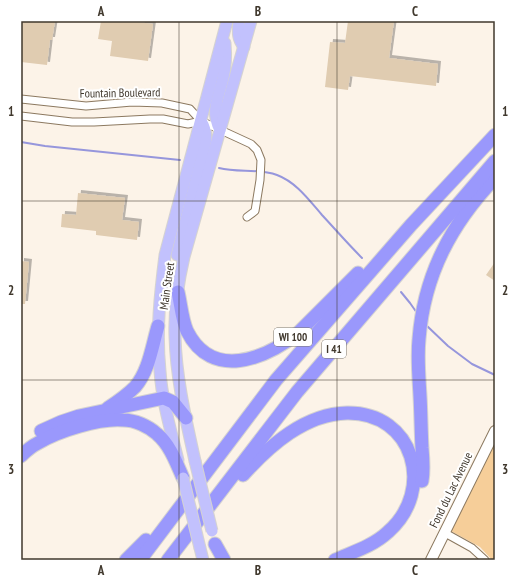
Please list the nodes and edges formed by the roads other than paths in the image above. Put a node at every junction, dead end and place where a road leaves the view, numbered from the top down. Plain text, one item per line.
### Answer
1 (239, 21) edge
2 (251, 21) edge
3 (226, 26) edge
4 (244, 47) junction
5 (21, 99) edge
6 (21, 116) edge
7 (201, 121) junction
8 (220, 130) junction
9 (495, 136) edge
10 (495, 161) edge
11 (495, 178) edge
12 (247, 217) dead end
13 (411, 224) junction
14 (178, 287) junction
15 (158, 326) junction
16 (164, 398) junction
17 (103, 412) junction
18 (186, 418) junction
19 (495, 431) edge
20 (21, 445) edge
21 (21, 456) edge
22 (183, 478) junction
23 (175, 513) junction
24 (445, 533) junction
25 (181, 542) junction
26 (215, 544) junction
27 (126, 560) edge
28 (140, 560) edge
29 (168, 560) edge
30 (203, 560) edge
31 (219, 560) edge
32 (224, 560) edge
33 (335, 560) edge
34 (358, 560) edge
35 (431, 560) edge
36 (485, 560) edge

1 - 4 main road
2 - 4 main road, Main Street / WI 100
3 - 7 main road, Main Street
3 - 8 main road
4 - 8 main road, Main Street / WI 100
5 - 7 street, Fountain Boulevard
6 - 7 street
7 - 8 street
7 - 14 main road
7 - 15 main road, Main Street
8 - 12 street
8 - 14 main road, Main Street / WI 100
9 - 13 highway, I 41
10 - 25 highway, I 41
11 - 34 highway
13 - 14 highway, WI 100
13 - 23 highway, I 41
14 - 18 main road, Main Street / WI 100
15 - 16 main road, Main Street
15 - 17 highway
16 - 17 highway
16 - 18 highway
16 - 22 main road, Main Street
17 - 20 highway
18 - 26 main road, Main Street / WI 100, bridge
19 - 24 street, Fond du Lac Avenue
21 - 22 highway
22 - 30 main road, Main Street, bridge
23 - 27 highway
23 - 28 highway, I 41
24 - 35 street, Fond du Lac Avenue
24 - 36 street
25 - 29 highway, I 41
25 - 33 highway
26 - 31 main road, Main Street / WI 100
26 - 32 highway

